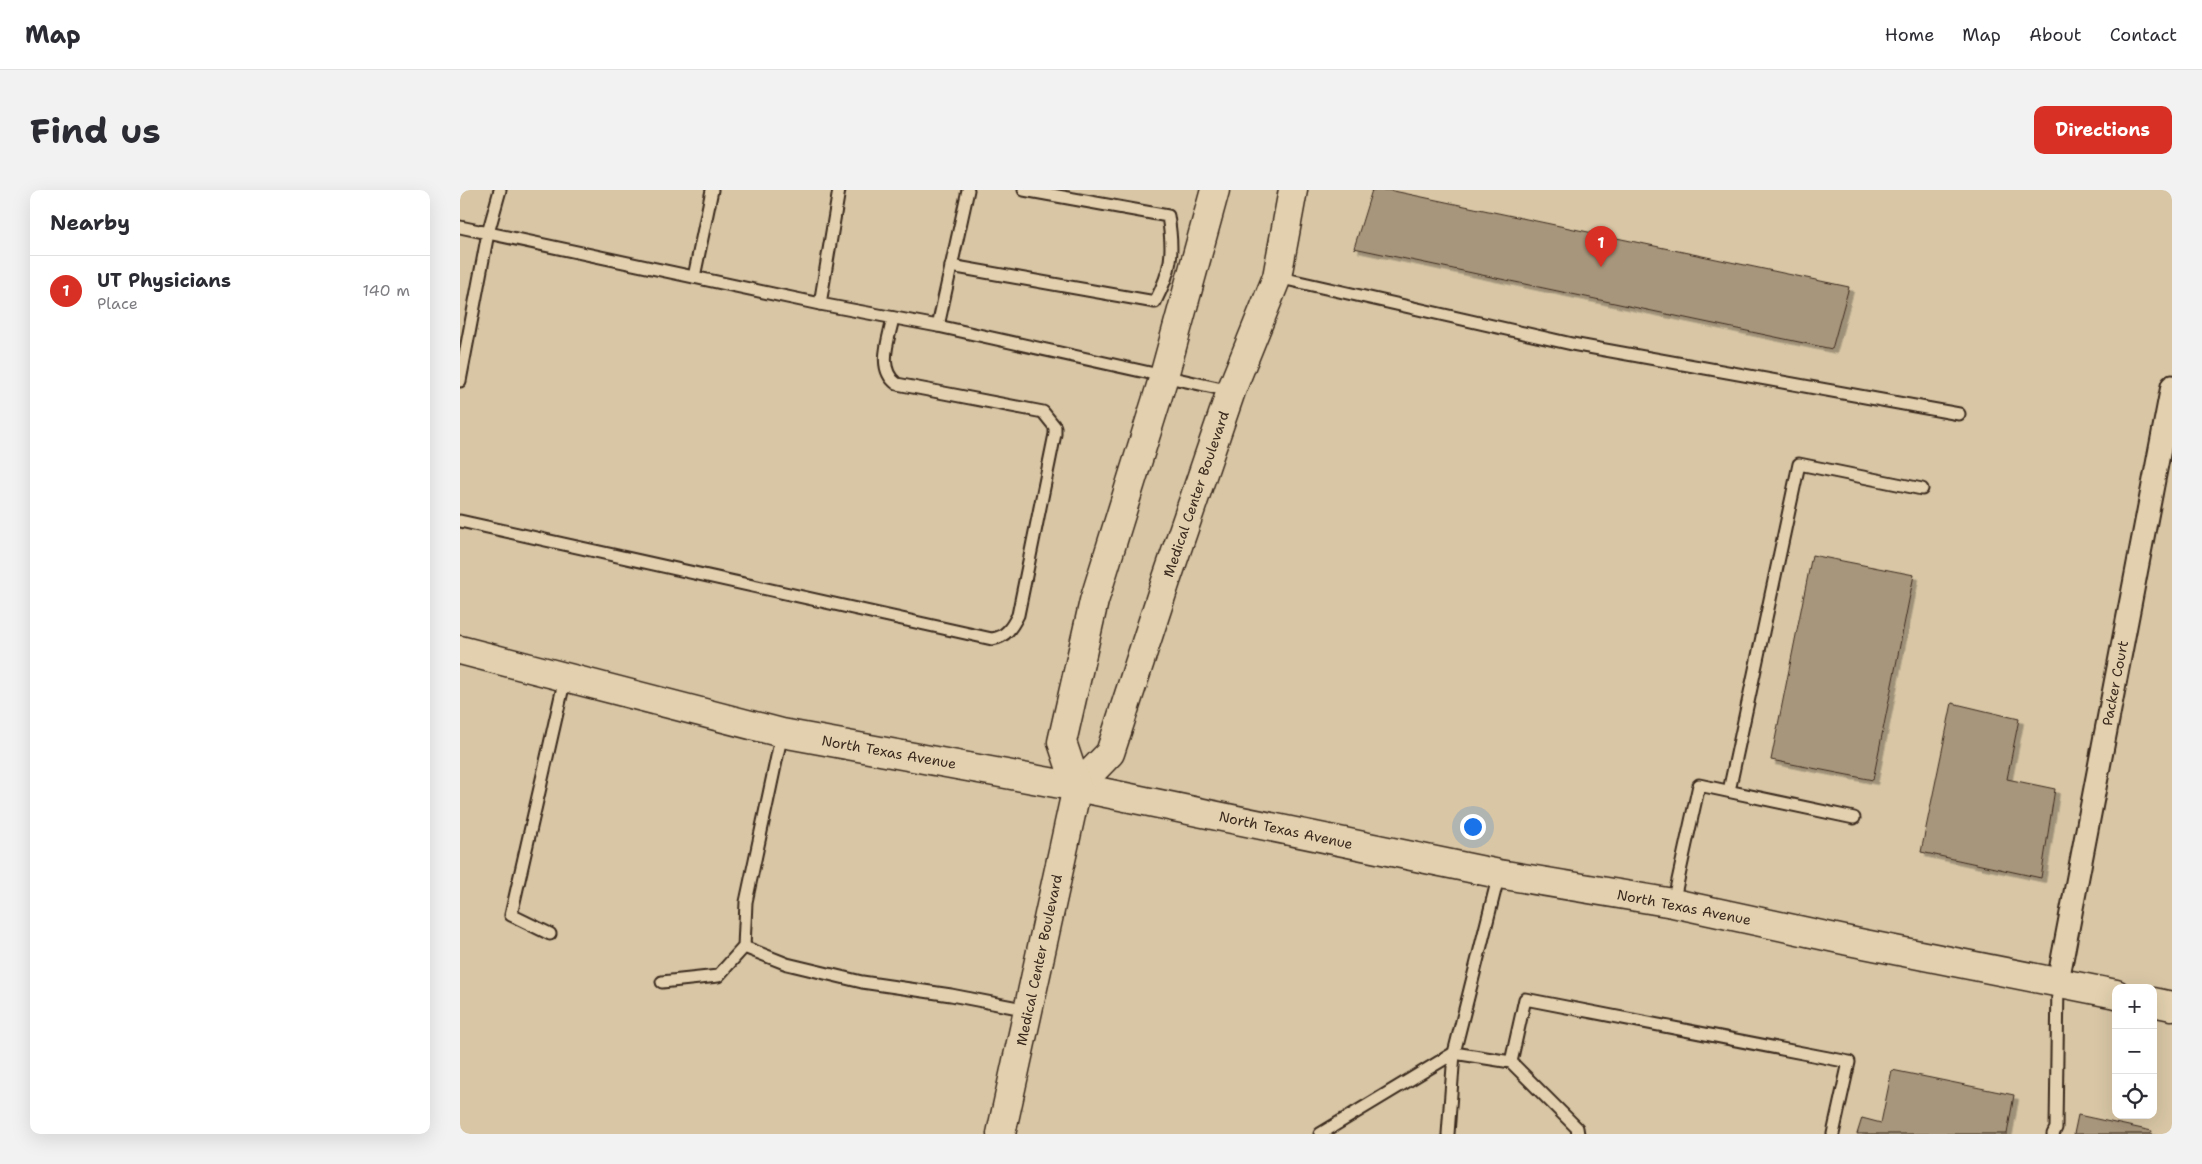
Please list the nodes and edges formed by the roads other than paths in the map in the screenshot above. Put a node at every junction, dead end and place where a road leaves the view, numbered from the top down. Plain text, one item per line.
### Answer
1 (500, 190) edge
2 (712, 190) edge
3 (840, 190) edge
4 (968, 190) edge
5 (1024, 190) edge
6 (1215, 190) edge
7 (1293, 190) edge
8 (460, 227) edge
9 (488, 233) junction
10 (951, 266) junction
11 (694, 277) junction
12 (1277, 277) junction
13 (820, 304) junction
14 (893, 318) junction
15 (938, 326) junction
16 (1164, 376) junction
17 (460, 381) edge
18 (2172, 386) edge
19 (1232, 391) junction
20 (1959, 414) dead end
21 (1922, 488) dead end
22 (460, 521) edge
23 (460, 650) edge
24 (565, 678) junction
25 (782, 733) junction
26 (1078, 787) junction
27 (1729, 791) junction
28 (1854, 818) dead end
29 (1498, 874) junction
30 (1673, 903) junction
31 (550, 934) dead end
32 (744, 948) junction
33 (2058, 981) junction
34 (662, 982) dead end
35 (2112, 993) edge
36 (2157, 1003) edge
37 (2172, 1006) edge
38 (1029, 1010) junction
39 (1454, 1053) junction
40 (1510, 1062) junction
41 (1001, 1134) edge
42 (1320, 1134) edge
43 (1448, 1134) edge
44 (1578, 1134) edge
45 (1832, 1134) edge
46 (2053, 1134) edge

1 - 9 lane
2 - 11 lane
3 - 13 lane
4 - 10 lane
5 - 10 lane
6 - 16 street
7 - 12 street, Medical Center Boulevard
8 - 9 lane
9 - 11 lane
9 - 17 lane
10 - 15 lane
11 - 13 lane
12 - 19 street, Medical Center Boulevard
12 - 20 lane
13 - 14 lane
14 - 15 lane
14 - 22 lane
15 - 16 lane
16 - 19 lane
16 - 26 street
18 - 33 street, Packer Court
19 - 26 street, Medical Center Boulevard
21 - 27 lane
23 - 24 street, North Texas Avenue
24 - 25 street, North Texas Avenue
24 - 31 lane
25 - 26 street, North Texas Avenue
25 - 32 lane
26 - 29 street, North Texas Avenue
26 - 38 street, Medical Center Boulevard
27 - 28 lane
27 - 30 lane
29 - 30 street, North Texas Avenue
29 - 39 lane
30 - 33 street, North Texas Avenue
32 - 34 lane
32 - 38 lane
33 - 35 street, North Texas Avenue
33 - 46 lane
36 - 37 street
38 - 41 street, Medical Center Boulevard
39 - 40 lane
39 - 42 lane
39 - 43 lane
40 - 44 lane
40 - 45 lane

